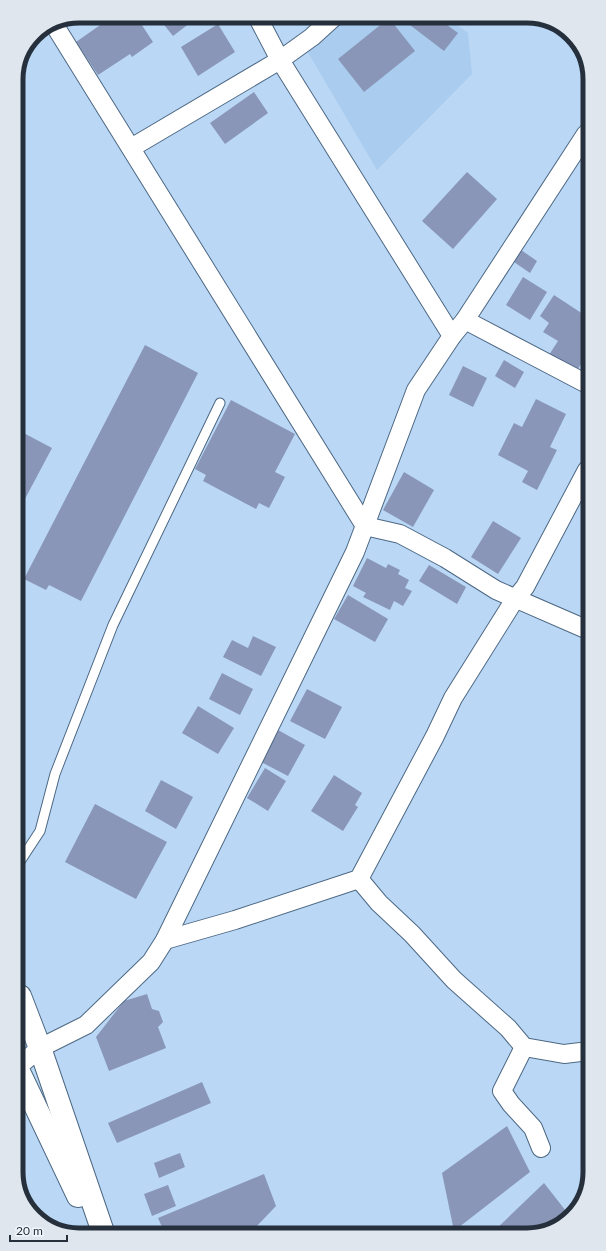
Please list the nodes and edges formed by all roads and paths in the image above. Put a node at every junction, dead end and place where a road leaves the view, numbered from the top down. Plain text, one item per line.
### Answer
1 (261, 23) edge
2 (328, 23) edge
3 (56, 28) edge
4 (280, 60) junction
5 (583, 139) edge
6 (131, 148) junction
7 (465, 320) junction
8 (452, 336) junction
9 (583, 382) edge
10 (220, 403) dead end
11 (583, 478) edge
12 (365, 526) junction
13 (515, 599) junction
14 (583, 628) edge
15 (23, 857) edge
16 (359, 879) junction
17 (166, 940) junction
18 (23, 1004) edge
19 (524, 1047) junction
20 (40, 1048) junction
21 (583, 1052) edge
22 (23, 1062) edge
23 (23, 1080) edge
24 (541, 1148) dead end
25 (93, 1228) edge
26 (102, 1228) edge

1 - 4 street
2 - 4 street
3 - 6 street
4 - 6 street
4 - 8 street
5 - 7 street
6 - 12 street
7 - 8 street
7 - 9 street
8 - 12 street
10 - 15 lane
11 - 13 street
12 - 13 street
12 - 17 street
13 - 14 street
13 - 16 street
16 - 17 street
16 - 19 street
17 - 20 street
18 - 20 main road
19 - 21 street
19 - 24 street
20 - 22 street
20 - 26 main road
23 - 25 main road

